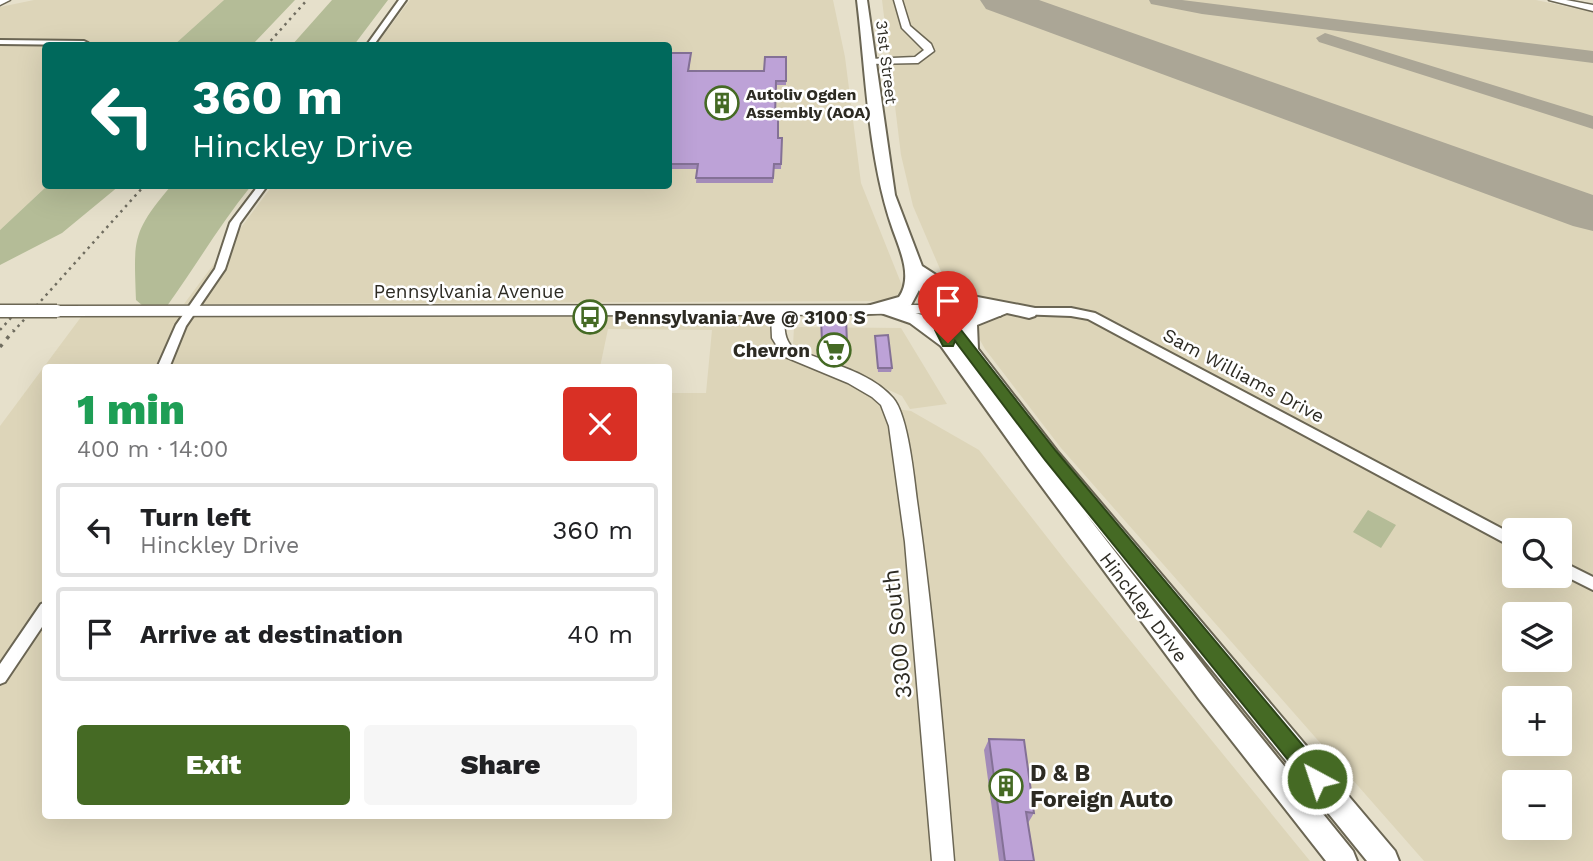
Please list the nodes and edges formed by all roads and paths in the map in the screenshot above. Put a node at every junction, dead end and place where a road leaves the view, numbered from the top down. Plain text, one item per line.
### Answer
1 (403, 0) edge
2 (862, 0) edge
3 (898, 0) edge
4 (1553, 0) edge
5 (1593, 8) edge
6 (0, 42) edge
7 (42, 42) edge
8 (372, 42) edge
9 (870, 62) junction
10 (878, 128) joint
11 (260, 189) edge
12 (915, 265) junction
13 (880, 310) junction
14 (938, 310) junction
15 (0, 311) edge
16 (190, 311) junction
17 (778, 311) junction
18 (999, 312) junction
19 (1029, 312) junction
20 (948, 343) junction
21 (970, 348) junction
22 (164, 364) edge
23 (1502, 536) edge
24 (1572, 573) edge
25 (1593, 584) edge
26 (42, 614) edge
27 (0, 677) edge
28 (943, 861) edge
29 (1343, 861) edge
30 (1385, 861) edge

1 - 8 street
2 - 9 main road, 31st Street
3 - 9 street
4 - 5 street
6 - 7 street
9 - 10 main road, 31st Street
10 - 12 main road, Hinckley Drive
11 - 16 street
12 - 13 main road
12 - 14 main road, Hinckley Drive
12 - 19 main road
13 - 14 street, Pennsylvania Avenue
13 - 17 street, Pennsylvania Avenue
13 - 20 main road
14 - 18 street, Sam Williams Drive
14 - 20 main road, Hinckley Drive
14 - 21 main road, Hinckley Drive
15 - 16 street, Pennsylvania Avenue, bridge
16 - 17 street, Pennsylvania Avenue
16 - 22 street
17 - 28 street, 3300 South
18 - 19 street, Sam Williams Drive
18 - 21 main road
19 - 23 street, Sam Williams Drive
20 - 29 main road, Hinckley Drive
21 - 30 main road, Hinckley Drive
24 - 25 street
26 - 27 street

